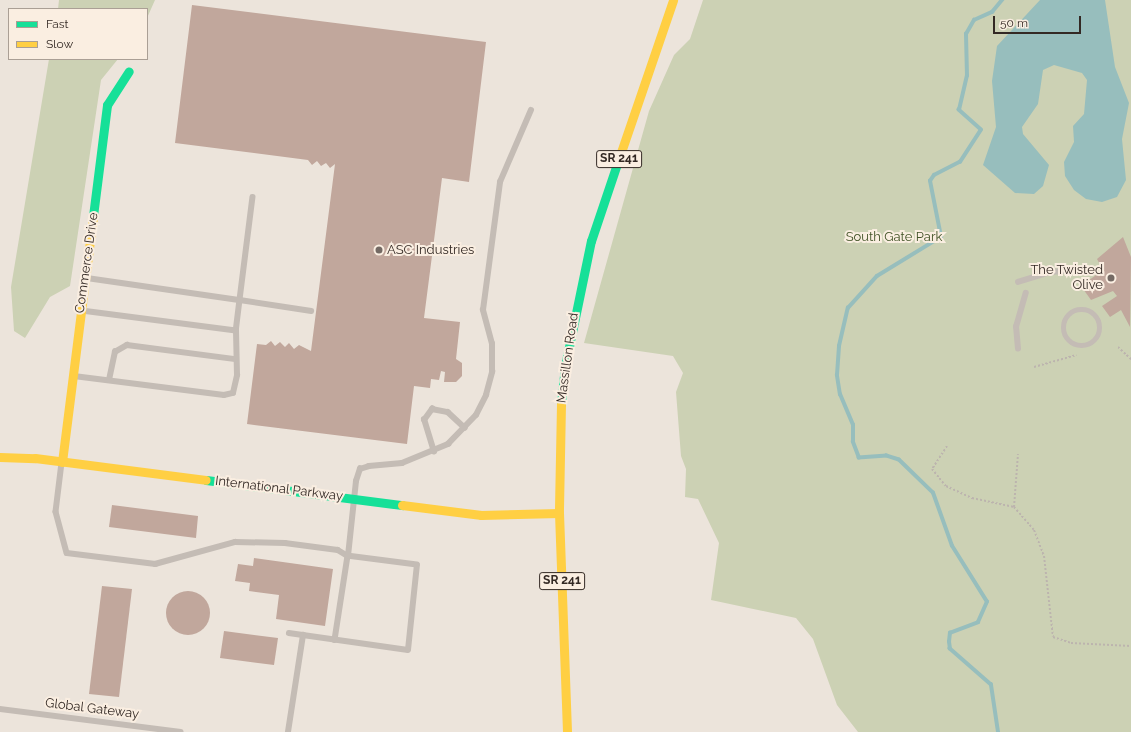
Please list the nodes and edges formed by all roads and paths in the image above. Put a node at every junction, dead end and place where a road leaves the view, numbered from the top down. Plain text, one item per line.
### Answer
1 (673, 0) edge
2 (129, 71) dead end
3 (531, 110) dead end
4 (253, 197) dead end
5 (1093, 269) dead end
6 (84, 278) junction
7 (1018, 282) dead end
8 (1026, 293) dead end
9 (240, 300) junction
10 (80, 311) junction
11 (311, 311) dead end
12 (1073, 313) joint
13 (236, 331) junction
14 (1118, 347) dead end
15 (1018, 349) dead end
16 (1076, 355) dead end
17 (235, 359) junction
18 (1131, 359) edge
19 (1034, 367) dead end
20 (72, 376) junction
21 (110, 380) junction
22 (465, 428) junction
23 (947, 446) dead end
24 (434, 452) junction
25 (1018, 454) dead end
26 (0, 457) edge
27 (62, 462) junction
28 (356, 499) junction
29 (1014, 507) junction
30 (559, 513) junction
31 (348, 556) junction
32 (289, 633) dead end
33 (303, 635) junction
34 (335, 640) junction
35 (1131, 646) edge
36 (0, 709) edge
37 (181, 732) edge
38 (288, 732) edge
39 (567, 732) edge

1 - 30 street, Massillon Road / SR 241
2 - 6 street, Commerce Drive
3 - 22 lane
4 - 9 lane
5 - 7 lane
6 - 9 lane
6 - 10 street, Commerce Drive
8 - 15 lane
9 - 11 lane
9 - 13 lane
10 - 13 lane
10 - 20 street, Commerce Drive
12 - 12 lane
13 - 17 lane
14 - 18 path
16 - 19 path
17 - 21 lane
17 - 21 lane
20 - 21 lane
20 - 27 street, Commerce Drive
22 - 24 lane
22 - 24 lane
23 - 29 path
24 - 28 lane
25 - 29 path
26 - 27 street, International Parkway
27 - 28 street, International Parkway
27 - 31 lane
28 - 30 street, International Parkway
28 - 31 lane
29 - 35 path
30 - 39 street, Massillon Road / SR 241
31 - 34 lane
31 - 34 lane
32 - 33 lane
33 - 34 lane
33 - 38 lane
36 - 37 lane, Global Gateway

